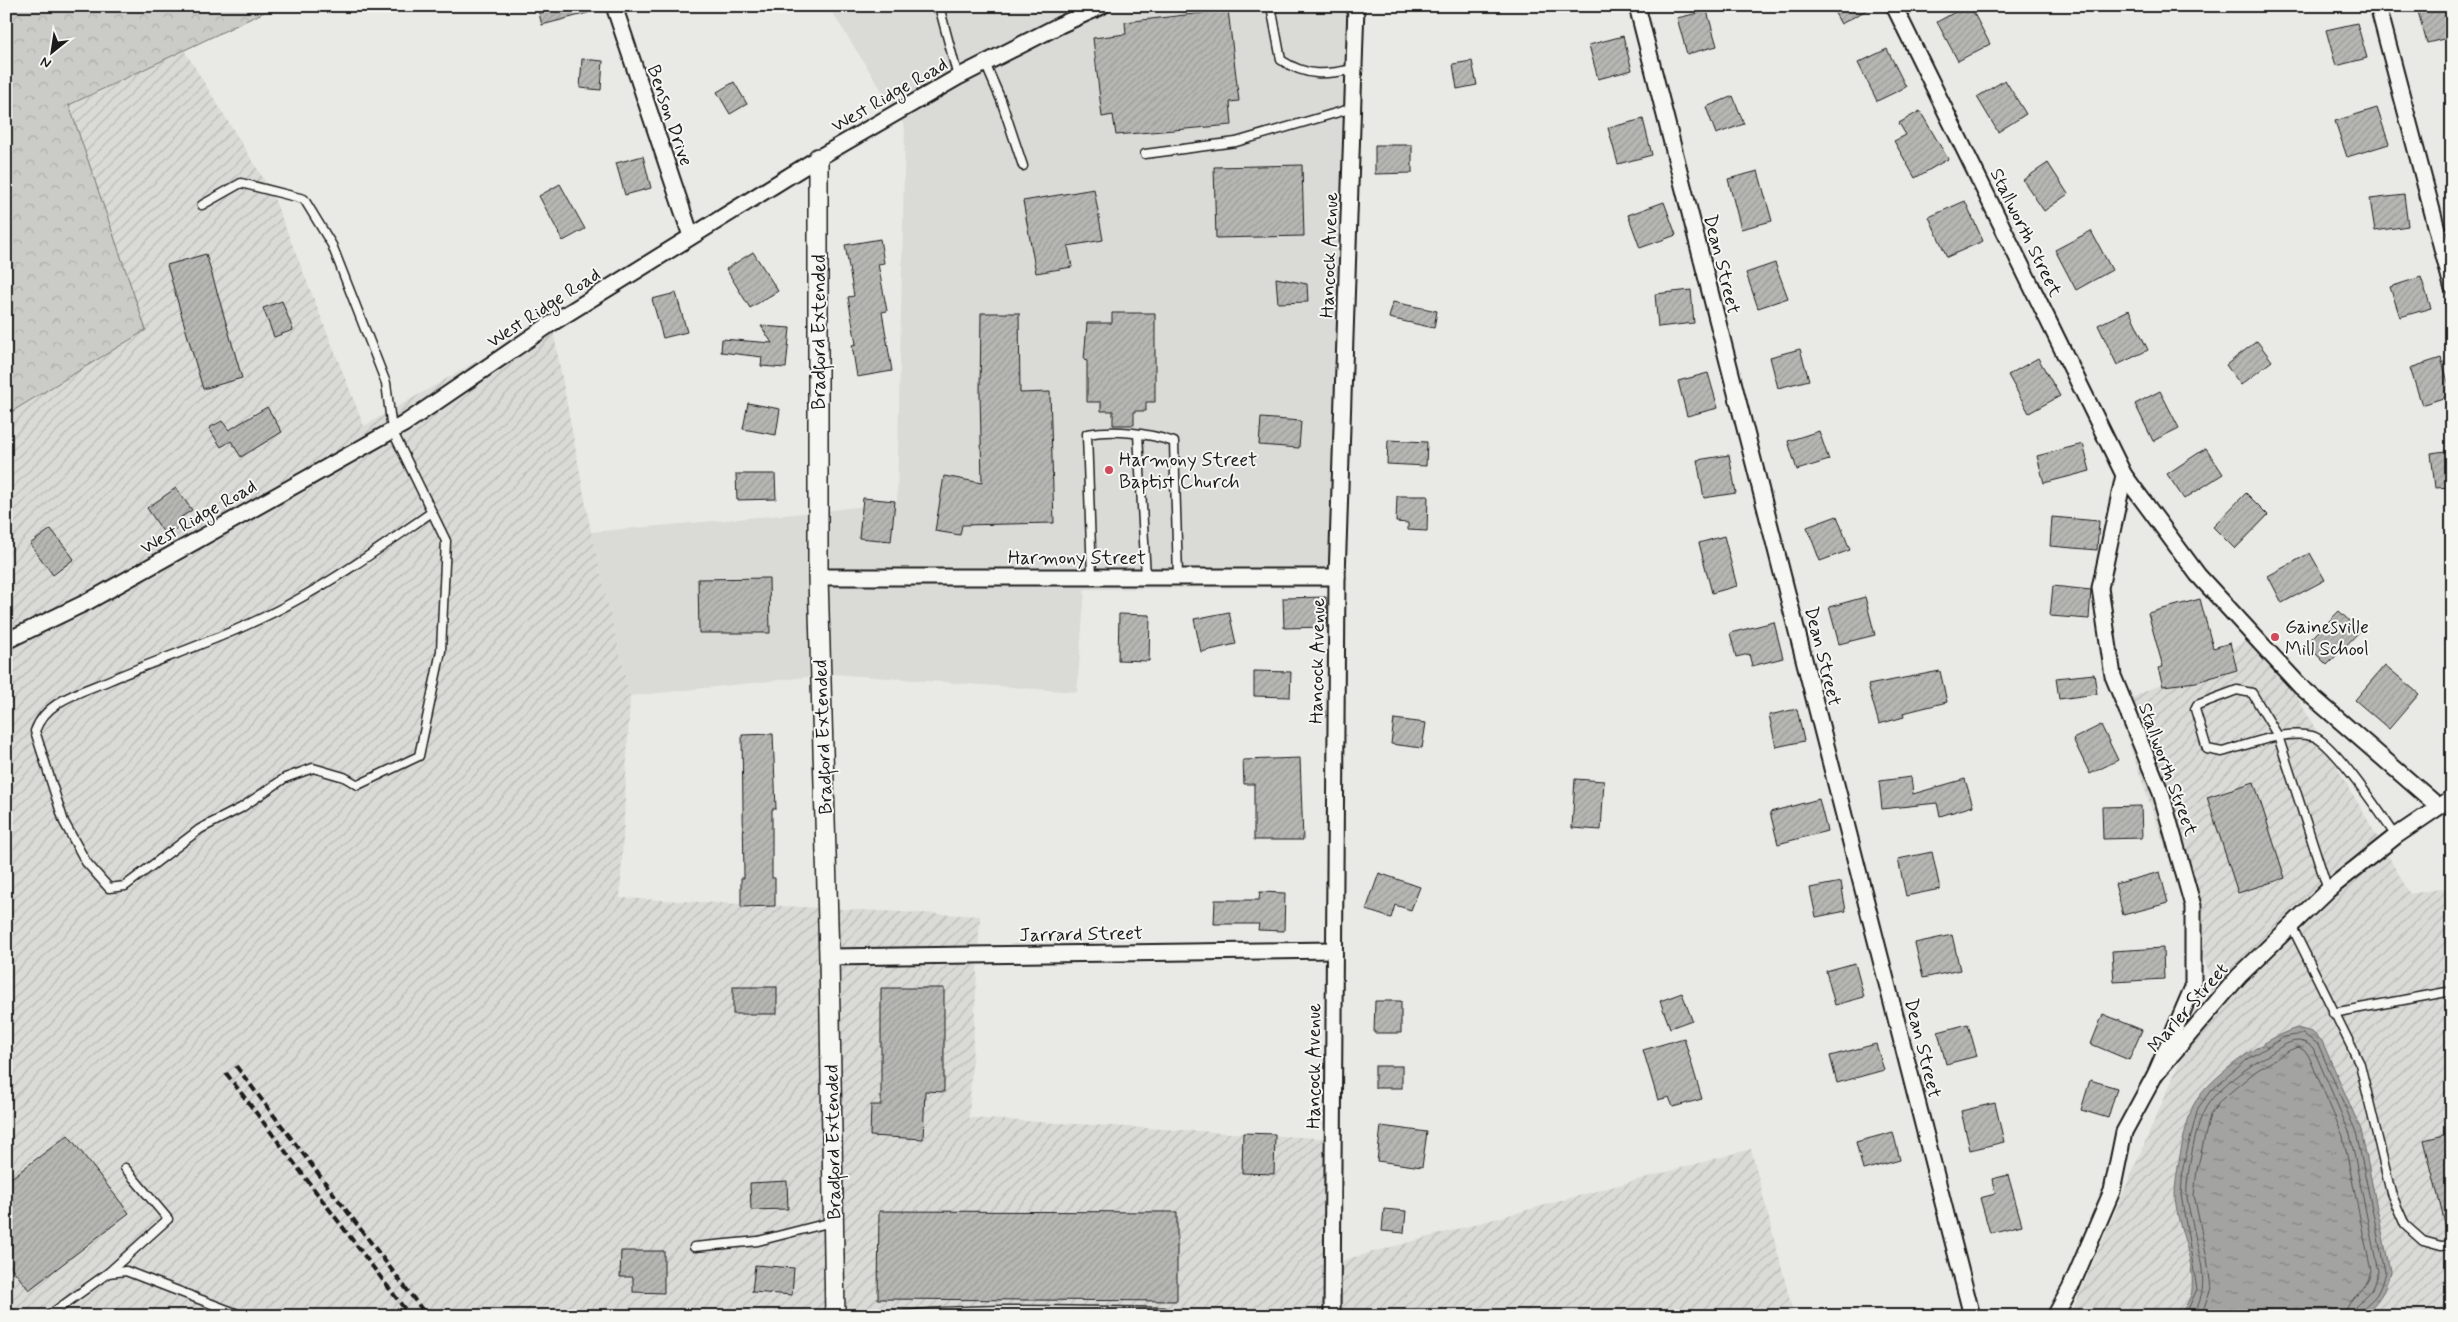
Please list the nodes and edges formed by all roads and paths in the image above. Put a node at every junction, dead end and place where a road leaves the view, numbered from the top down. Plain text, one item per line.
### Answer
1 (614, 6) edge
2 (939, 6) edge
3 (1102, 6) edge
4 (1271, 6) edge
5 (1356, 6) edge
6 (1637, 6) edge
7 (1894, 6) edge
8 (2378, 6) edge
9 (985, 63) junction
10 (1354, 69) junction
11 (958, 77) junction
12 (1353, 108) junction
13 (1145, 154) dead end
14 (818, 158) junction
15 (1023, 166) dead end
16 (202, 205) dead end
17 (691, 236) junction
18 (2452, 286) edge
19 (392, 430) junction
20 (1138, 434) junction
21 (2124, 475) junction
22 (432, 512) junction
23 (818, 577) junction
24 (1092, 577) junction
25 (1146, 577) junction
26 (1178, 577) junction
27 (1336, 577) junction
28 (6, 641) edge
29 (2278, 736) junction
30 (2452, 798) edge
31 (2438, 806) junction
32 (2396, 836) junction
33 (2328, 890) junction
34 (2292, 927) junction
35 (1333, 950) junction
36 (829, 957) junction
37 (2452, 991) edge
38 (2334, 1013) junction
39 (2156, 1073) junction
40 (125, 1168) dead end
41 (834, 1222) junction
42 (2452, 1245) edge
43 (694, 1248) dead end
44 (108, 1273) junction
45 (6, 1309) edge
46 (1164, 1312) dead end
47 (13, 1316) edge
48 (48, 1316) edge
49 (243, 1316) edge
50 (835, 1316) edge
51 (896, 1316) edge
52 (1332, 1316) edge
53 (1972, 1316) edge
54 (2055, 1316) edge

1 - 17 street, Benson Drive
2 - 11 lane
3 - 9 street, West Ridge Road
4 - 10 lane
5 - 10 street, Hancock Avenue
6 - 53 street, Dean Street
7 - 21 street, Stallworth Street
8 - 18 street
9 - 11 street, West Ridge Road
9 - 15 lane
10 - 12 street, Hancock Avenue
11 - 14 street, West Ridge Road
12 - 13 lane
12 - 27 street, Hancock Avenue
14 - 17 street, West Ridge Road
14 - 23 street, Bradford Extended
16 - 19 lane
17 - 19 street, West Ridge Road
19 - 22 lane
19 - 28 street, West Ridge Road
20 - 24 lane
20 - 25 lane
20 - 26 lane
21 - 31 street, Stallworth Street
21 - 39 street, Stallworth Street
22 - 22 lane
23 - 24 street, Harmony Street
23 - 36 street, Bradford Extended
24 - 25 street, Harmony Street
25 - 26 street, Harmony Street
26 - 27 street, Harmony Street
27 - 35 street, Hancock Avenue
29 - 29 lane
29 - 32 lane
29 - 33 lane
30 - 31 street, Marler Street
31 - 32 street, Marler Street
32 - 33 street, Marler Street
33 - 34 street, Marler Street
34 - 38 lane
34 - 39 street, Marler Street
35 - 36 street, Jarrard Street
35 - 52 street, Hancock Avenue
36 - 41 street, Bradford Extended
37 - 38 lane
38 - 42 lane
39 - 54 street, Marler Street
40 - 44 lane
41 - 43 lane
41 - 50 street, Bradford Extended
44 - 48 lane
44 - 49 lane
45 - 47 lane
46 - 51 lane

